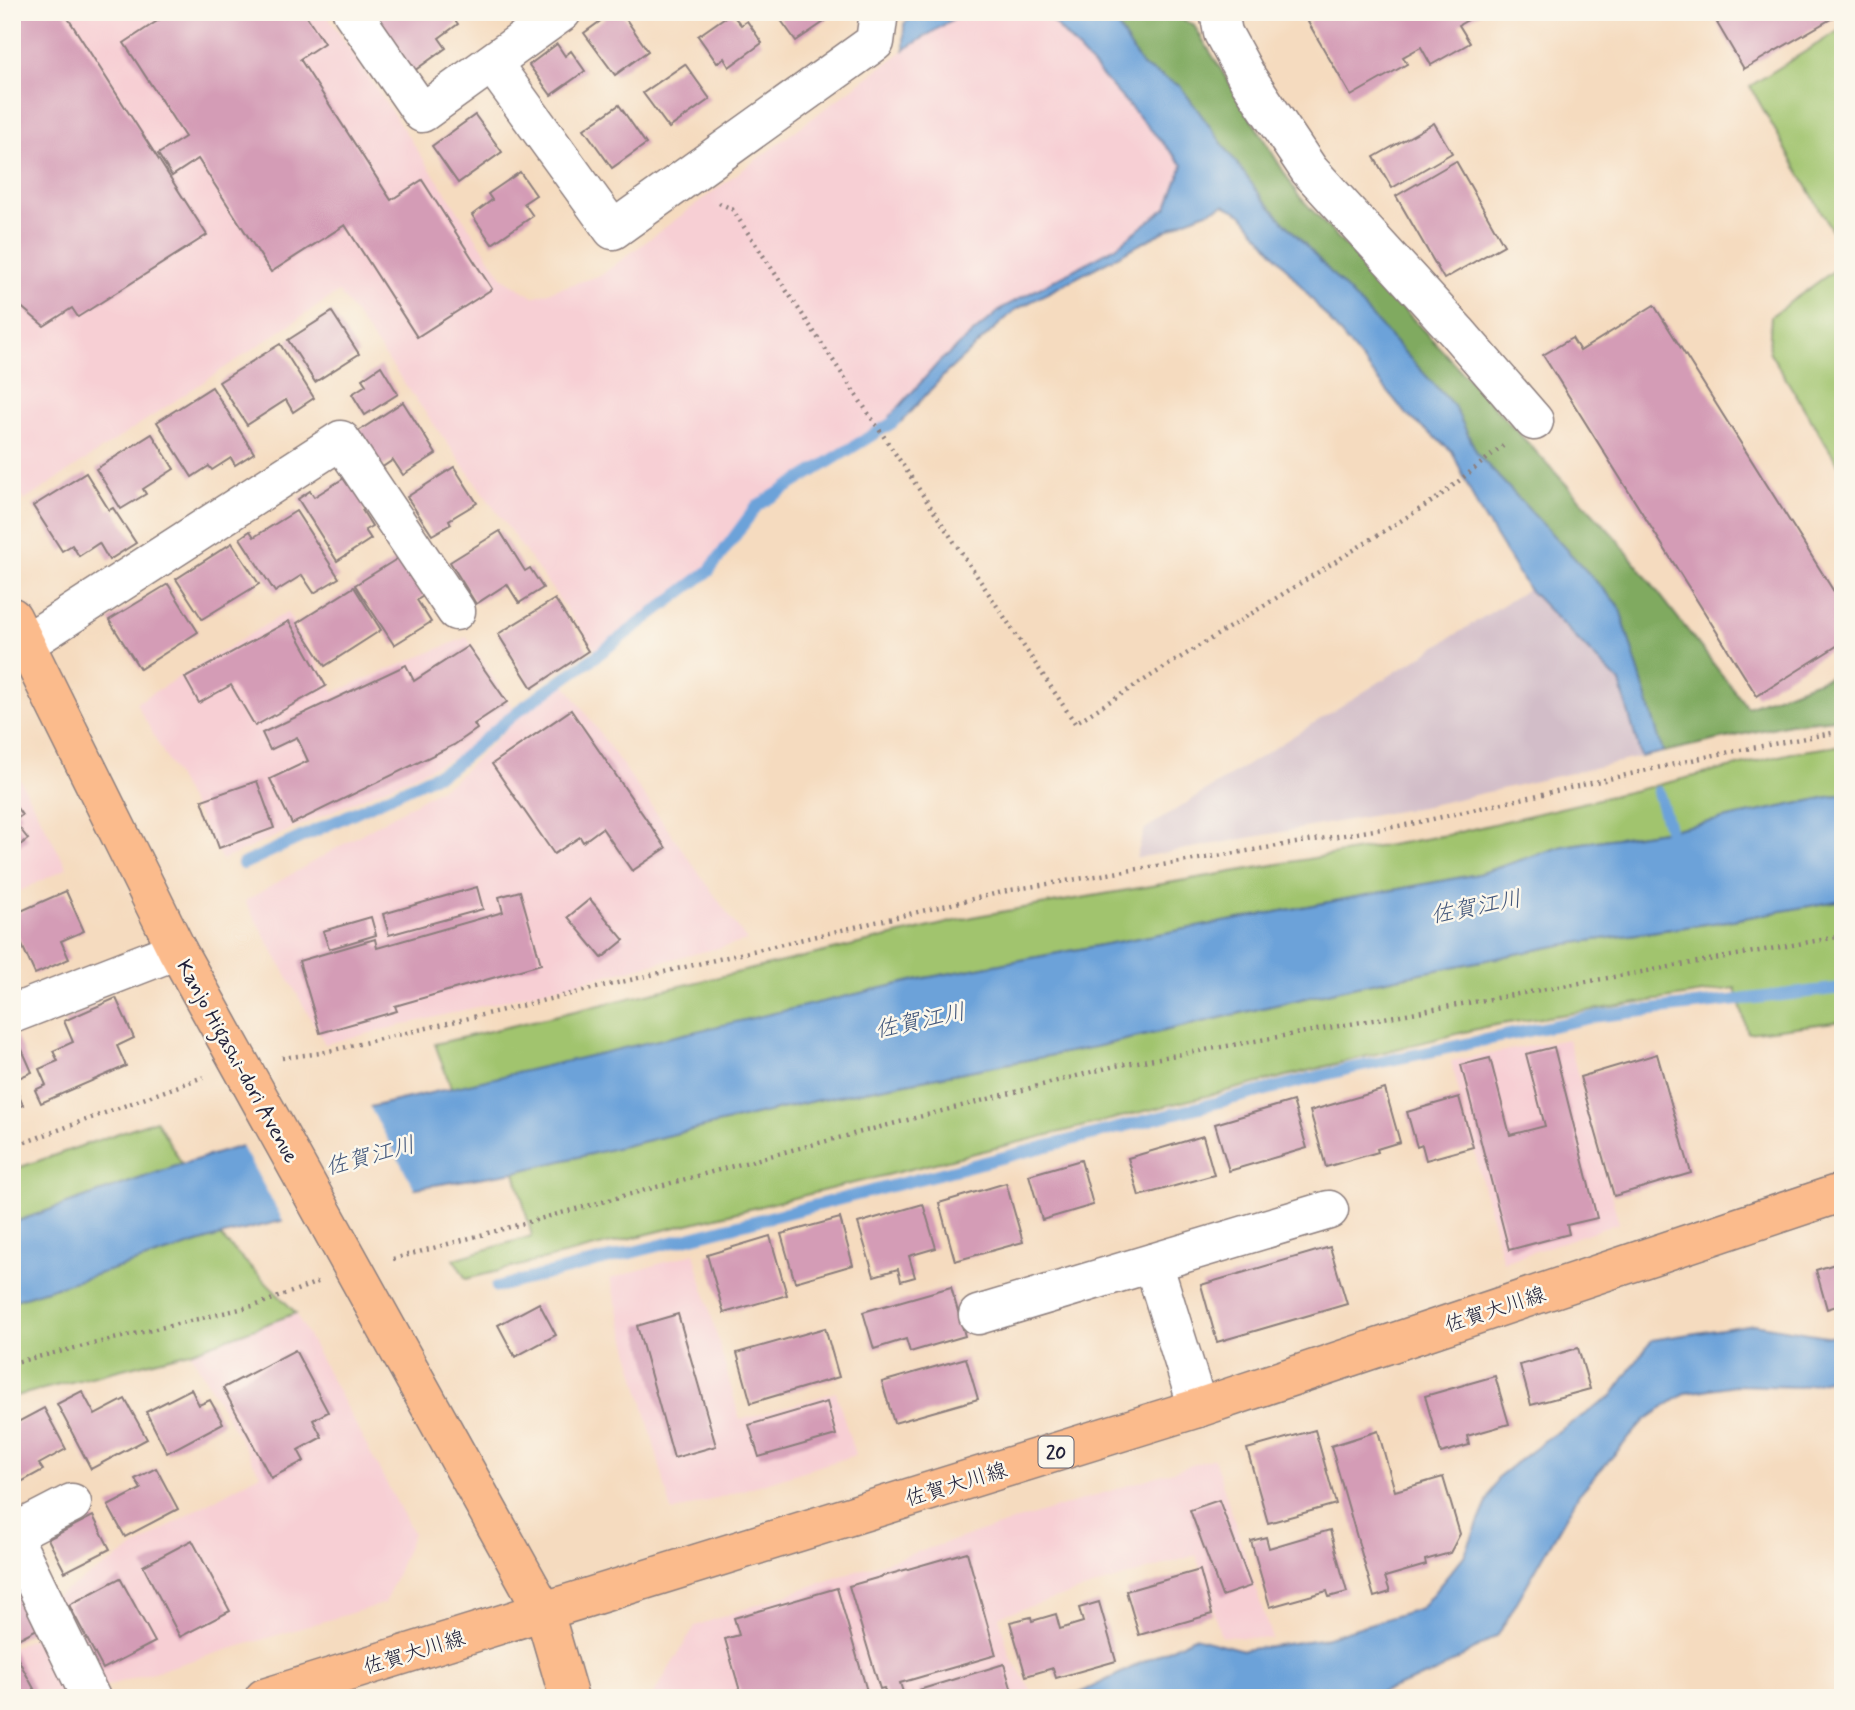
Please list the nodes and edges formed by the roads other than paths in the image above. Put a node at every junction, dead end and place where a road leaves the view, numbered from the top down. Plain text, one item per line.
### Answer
1 (352, 12) edge
2 (562, 12) edge
3 (879, 12) edge
4 (1219, 12) edge
5 (492, 63) junction
6 (1534, 421) dead end
7 (456, 611) dead end
8 (17, 628) edge
9 (177, 950) junction
10 (12, 1014) edge
11 (1843, 1192) edge
12 (1329, 1210) dead end
13 (1153, 1263) junction
14 (978, 1315) dead end
15 (1198, 1408) junction
16 (72, 1503) dead end
17 (12, 1535) edge
18 (544, 1612) junction
19 (92, 1698) edge
20 (264, 1698) edge
21 (569, 1698) edge

1 - 5 street
2 - 5 street
3 - 5 street
4 - 6 street
7 - 8 street
8 - 9 main road, Kanjo Higashi-dori Avenue
9 - 10 street
9 - 18 main road, Kanjo Higashi-dori Avenue
11 - 15 main road, 佐賀大川線 / 20
12 - 13 street
13 - 14 street
13 - 15 street
15 - 18 main road, 佐賀大川線 / 20
16 - 17 street
17 - 19 street
18 - 20 main road, 佐賀大川線 / 20
18 - 21 main road, Kanjo Higashi-dori Avenue

